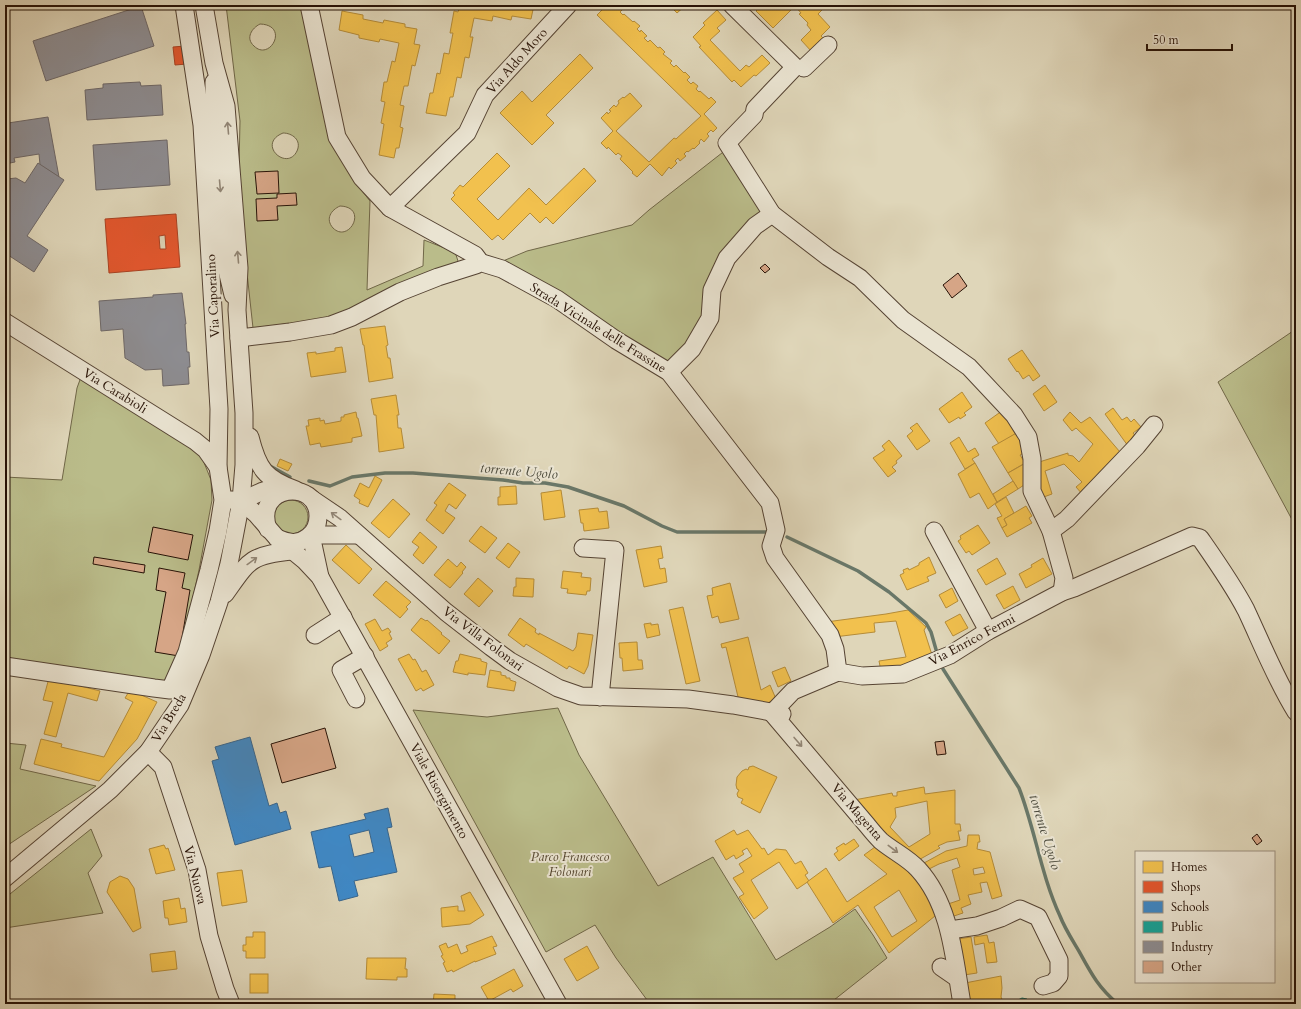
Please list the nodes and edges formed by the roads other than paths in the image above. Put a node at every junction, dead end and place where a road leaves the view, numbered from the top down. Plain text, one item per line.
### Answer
1 (184, 5) edge
2 (204, 5) edge
3 (309, 5) edge
4 (568, 5) edge
5 (732, 5) edge
6 (828, 45) dead end
7 (214, 63) junction
8 (802, 68) junction
9 (208, 125) junction
10 (384, 206) junction
11 (772, 214) junction
12 (479, 262) junction
13 (237, 310) junction
14 (5, 322) edge
15 (239, 338) junction
16 (669, 372) junction
17 (244, 413) junction
18 (1154, 425) dead end
19 (244, 465) joint
20 (218, 467) junction
21 (297, 492) junction
22 (223, 500) junction
23 (241, 501) junction
24 (934, 531) dead end
25 (1051, 531) junction
26 (273, 534) junction
27 (311, 534) junction
28 (358, 536) junction
29 (583, 548) dead end
30 (291, 551) junction
31 (320, 577) junction
32 (1062, 592) junction
33 (219, 602) junction
34 (346, 622) junction
35 (988, 631) junction
36 (316, 638) dead end
37 (365, 656) junction
38 (5, 666) edge
39 (838, 672) junction
40 (600, 697) junction
41 (356, 699) dead end
42 (1296, 712) edge
43 (780, 713) junction
44 (148, 752) junction
45 (5, 878) edge
46 (950, 930) junction
47 (941, 967) dead end
48 (957, 978) junction
49 (1043, 986) dead end
50 (231, 1004) edge
51 (558, 1004) edge
52 (962, 1004) edge

1 - 9 street, Via Caporalino
2 - 7 street, Via Caporalino
3 - 10 street
4 - 10 street, Via Aldo Moro
5 - 8 street
6 - 8 street
7 - 9 street, Via Caporalino
13 -> 7 street, Via Caporalino
8 - 11 street
9 -> 13 street, Via Caporalino
9 - 20 street, Via Caporalino
10 - 12 street
11 - 16 street
11 - 25 street
12 - 15 street
12 - 16 street, Strada Vicinale delle Frassine
13 - 15 street, Via Caporalino
14 - 20 street, Via Carabioli
15 - 17 street, Via Caporalino
16 - 39 street, Strada Vicinale delle Frassine
17 - 19 street, Via Caporalino
17 - 21 street
18 - 25 street
19 - 23 street, Via Breda
20 - 22 street, Via Breda
21 - 23 street
21 - 26 street
21 - 27 street
28 -> 21 street, Via Villa Folonari
22 - 23 street
22 - 38 street, Via Breda
23 - 26 street, Viale Risorgimento
23 - 33 street, Via Breda
24 - 35 street
25 - 32 street
26 - 27 street
26 - 30 street, Viale Risorgimento
27 - 28 street
27 - 31 street, Viale Risorgimento
28 - 40 street, Via Villa Folonari
29 - 40 street
30 - 31 street, Viale Risorgimento
33 -> 30 street
31 - 34 street, Viale Risorgimento
32 - 35 street, Via Enrico Fermi
32 - 42 street, Via Enrico Fermi
33 - 44 street, Via Breda
34 - 36 street
34 - 37 street, Viale Risorgimento
35 - 39 street, Via Enrico Fermi
37 - 41 street
37 - 51 street, Viale Risorgimento
39 - 43 street
40 - 43 street, Via Villa Folonari
43 -> 46 street, Via Magenta
44 - 45 street, Via Breda
44 - 50 street, Via Nuova
46 - 48 street, Via Magenta
46 - 49 street
47 - 48 street
48 - 52 street, Via Magenta

